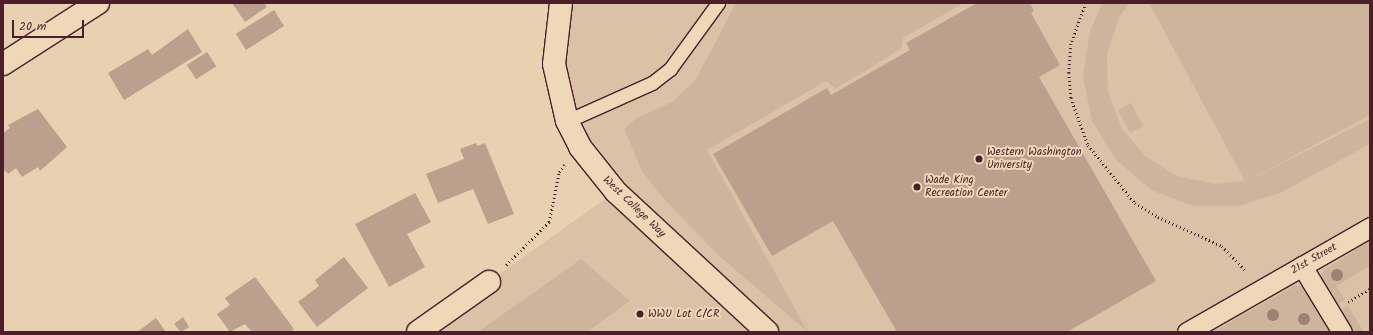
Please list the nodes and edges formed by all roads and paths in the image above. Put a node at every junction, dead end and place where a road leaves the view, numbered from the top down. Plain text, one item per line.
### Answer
1 (98, 3) edge
2 (561, 3) edge
3 (718, 3) edge
4 (1086, 3) edge
5 (3, 64) edge
6 (567, 121) junction
7 (580, 147) junction
8 (1370, 227) edge
9 (1302, 266) junction
10 (489, 282) joint
11 (1259, 291) junction
12 (418, 332) edge
13 (767, 332) edge
14 (1187, 332) edge
15 (1342, 332) edge

1 - 5 street
2 - 6 street, West College Way
3 - 6 lane
4 - 11 path
6 - 7 street, West College Way
7 - 10 path
7 - 13 street, West College Way
8 - 9 street, 21st Street
9 - 11 street, 21st Street
9 - 15 street
10 - 12 street
11 - 14 street, 21st Street

